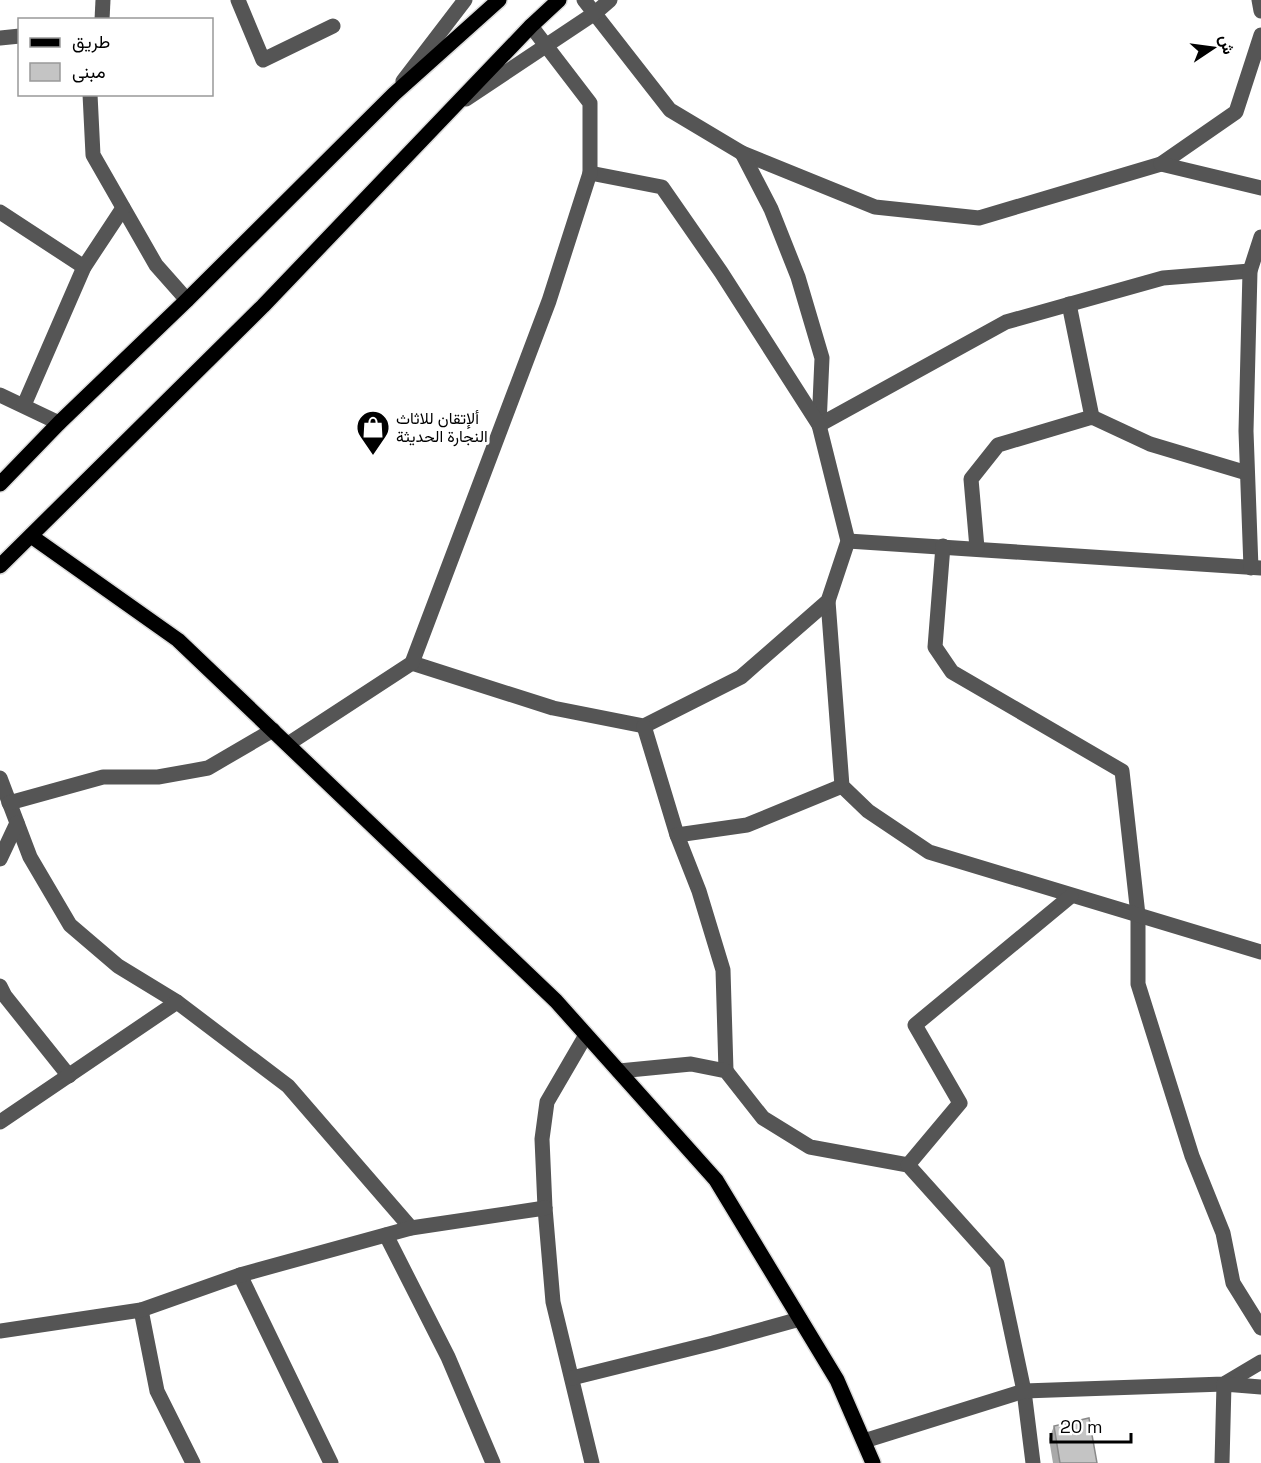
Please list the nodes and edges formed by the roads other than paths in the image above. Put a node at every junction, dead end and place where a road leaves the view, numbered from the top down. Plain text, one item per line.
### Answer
1 (103, 0) edge
2 (238, 0) edge
3 (465, 0) edge
4 (499, 0) edge
5 (559, 0) edge
6 (584, 0) edge
7 (609, 0) edge
8 (1259, 0) edge
9 (1261, 11) edge
10 (595, 13) junction
11 (102, 18) edge
12 (333, 26) dead end
13 (531, 26) junction
14 (1261, 35) edge
15 (18, 36) edge
16 (0, 38) edge
17 (546, 46) junction
18 (394, 94) junction
19 (90, 96) edge
20 (453, 108) junction
21 (742, 153) junction
22 (1161, 164) junction
23 (590, 173) junction
24 (1261, 188) edge
25 (123, 208) junction
26 (0, 212) edge
27 (1261, 237) edge
28 (84, 267) junction
29 (1250, 271) junction
30 (187, 300) junction
31 (1069, 304) junction
32 (0, 395) edge
33 (24, 405) junction
34 (1092, 417) junction
35 (58, 423) junction
36 (819, 425) junction
37 (1247, 473) junction
38 (0, 484) edge
39 (31, 536) junction
40 (848, 541) junction
41 (943, 546) junction
42 (977, 548) junction
43 (0, 566) edge
44 (1256, 568) edge
45 (828, 601) junction
46 (412, 663) junction
47 (644, 726) junction
48 (273, 730) junction
49 (288, 744) junction
50 (0, 778) edge
51 (842, 786) junction
52 (9, 803) junction
53 (17, 823) junction
54 (677, 835) junction
55 (0, 859) edge
56 (1071, 896) junction
57 (1138, 915) junction
58 (1261, 952) edge
59 (2, 994) edge
60 (177, 1002) junction
61 (586, 1035) junction
62 (619, 1071) junction
63 (726, 1071) junction
64 (69, 1076) junction
65 (0, 1122) edge
66 (908, 1165) junction
67 (545, 1208) junction
68 (411, 1228) junction
69 (386, 1235) junction
70 (240, 1275) junction
71 (141, 1310) junction
72 (800, 1319) junction
73 (1261, 1328) edge
74 (0, 1331) edge
75 (1261, 1362) edge
76 (572, 1378) junction
77 (1224, 1384) junction
78 (1261, 1387) edge
79 (1024, 1391) junction
80 (864, 1441) junction
81 (193, 1463) edge
82 (331, 1463) edge
83 (493, 1463) edge
84 (592, 1463) edge
85 (873, 1463) edge
86 (1033, 1463) edge
87 (1222, 1463) edge

1 - 11 street
2 - 12 street
3 - 18 street
4 - 18 main road
5 - 13 main road
6 - 10 street
7 - 10 street
8 - 9 street
10 - 17 street
10 - 21 street
13 - 17 street
13 - 20 main road
14 - 22 street
15 - 16 street
17 - 20 street
17 - 23 street
18 - 30 main road
19 - 25 street
20 - 39 main road
21 - 22 street
21 - 36 street
22 - 24 street
23 - 36 street
23 - 46 street
25 - 28 street
25 - 30 street
26 - 28 street
27 - 29 street
28 - 33 street
29 - 31 street
29 - 37 street
30 - 35 main road
31 - 34 street
31 - 36 street
32 - 33 street
33 - 35 street
34 - 37 street
34 - 42 street
35 - 38 main road
36 - 40 street
37 - 44 street
39 - 43 main road
39 - 48 main road
40 - 41 street
40 - 45 street
41 - 42 street
41 - 57 street
42 - 44 street
45 - 47 street
45 - 51 street
46 - 47 street
46 - 49 street
47 - 54 street
48 - 49 main road
48 - 52 street
49 - 61 main road
50 - 52 street
51 - 54 street
51 - 56 street
52 - 53 street
53 - 55 street
53 - 60 street
54 - 63 street
56 - 57 street
56 - 66 street
57 - 58 street
57 - 73 street
59 - 64 street
60 - 64 street
60 - 68 street
61 - 62 main road
61 - 67 street
62 - 63 street
62 - 72 main road
63 - 66 street
64 - 65 street
66 - 79 street
67 - 68 street
67 - 76 street
68 - 69 street
69 - 70 street
69 - 83 street
70 - 71 street
70 - 82 street
71 - 74 street
71 - 81 street
72 - 76 street
72 - 80 main road
75 - 77 street
76 - 84 street
77 - 78 street
77 - 79 street
77 - 87 street
79 - 80 street
79 - 86 street
80 - 85 main road

